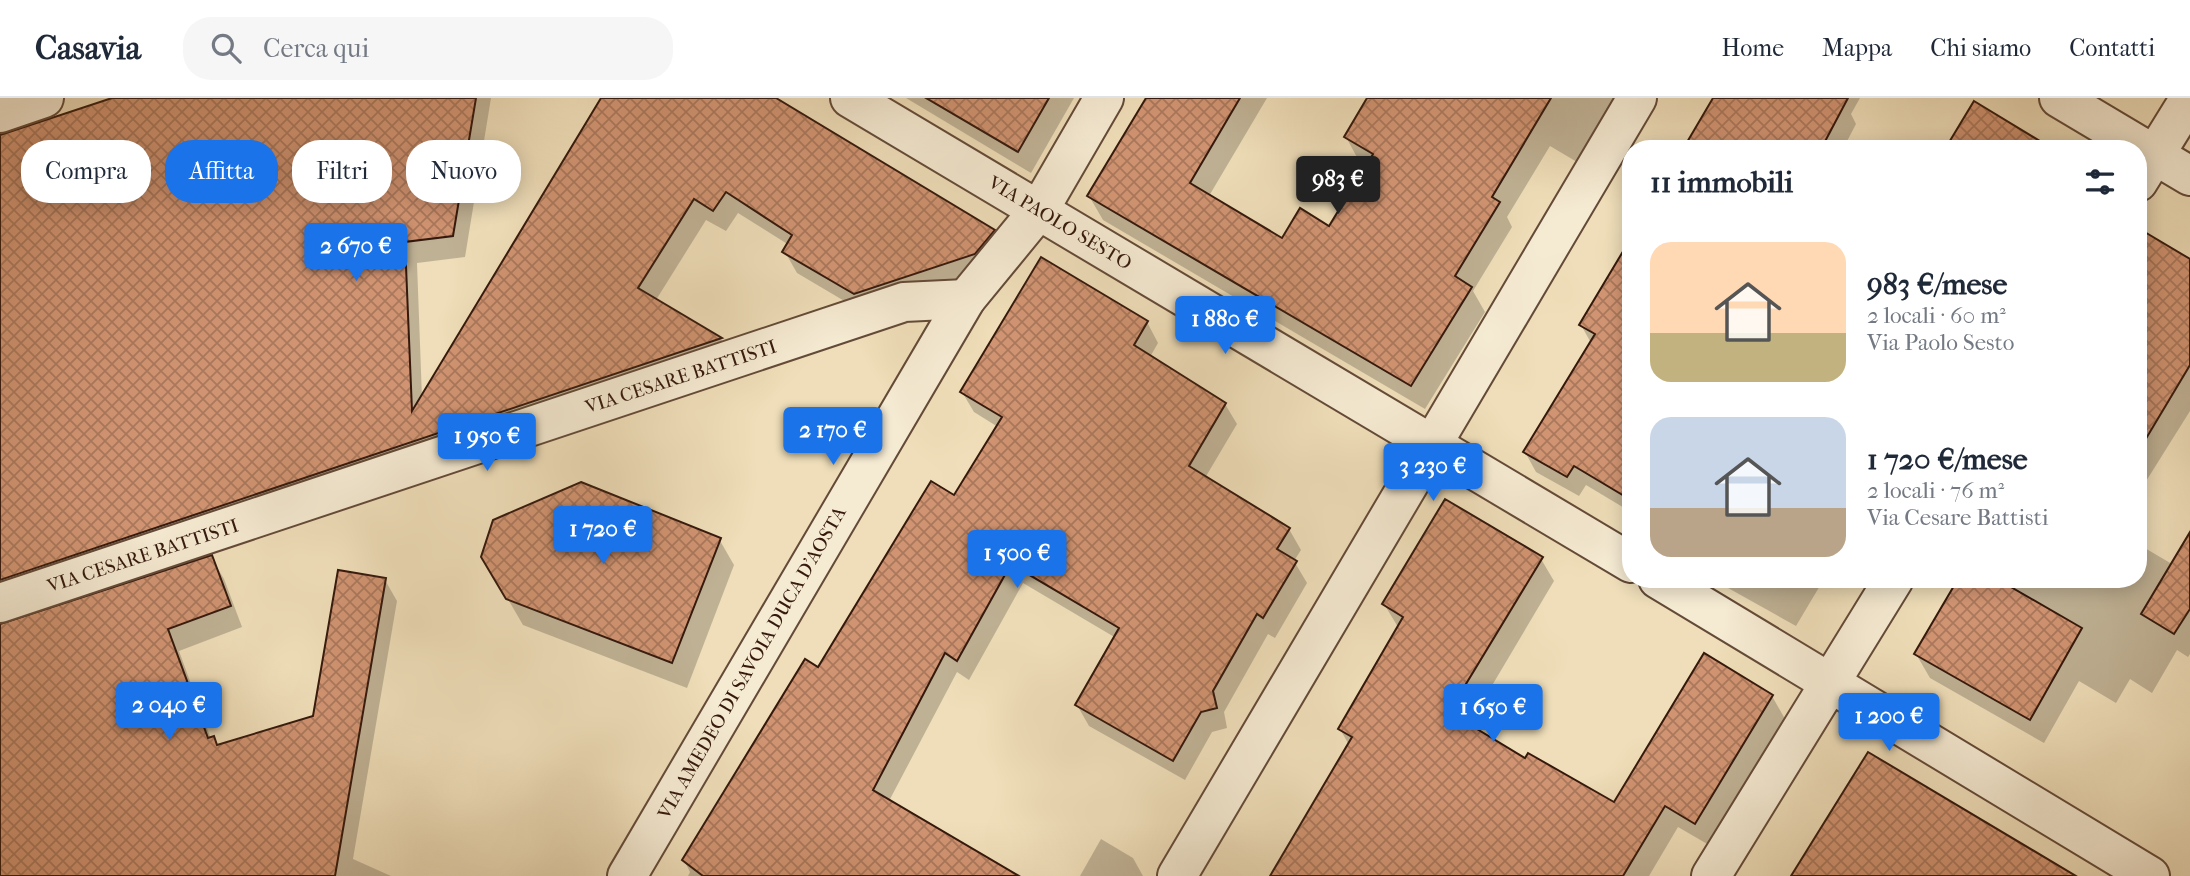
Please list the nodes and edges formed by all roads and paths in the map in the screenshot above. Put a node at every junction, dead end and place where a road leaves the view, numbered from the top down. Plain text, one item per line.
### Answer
1 (44, 98) edge
2 (850, 98) edge
3 (1104, 98) edge
4 (1637, 98) edge
5 (2059, 98) edge
6 (2190, 98) edge
7 (0, 113) edge
8 (2111, 140) edge
9 (2147, 169) edge
10 (2190, 176) edge
11 (1039, 210) junction
12 (966, 299) junction
13 (1433, 445) junction
14 (1622, 558) edge
15 (1673, 588) edge
16 (1888, 588) edge
17 (0, 603) edge
18 (1830, 683) junction
19 (627, 876) edge
20 (1177, 876) edge
21 (1711, 876) edge
22 (2150, 876) edge

1 - 7 street
2 - 11 street, VIA PAOLO SESTO
3 - 11 street, VIA AMEDEO DI SAVOIA DUCA D'AOSTA
4 - 13 street
5 - 8 street
6 - 9 street
9 - 10 street
11 - 12 street, VIA AMEDEO DI SAVOIA DUCA D'AOSTA
11 - 13 street, VIA PAOLO SESTO
12 - 17 street, VIA CESARE BATTISTI
12 - 19 street, VIA AMEDEO DI SAVOIA DUCA D'AOSTA
13 - 14 street, VIA PAOLO SESTO
13 - 20 street
15 - 18 street
16 - 18 street
18 - 21 street
18 - 22 street

